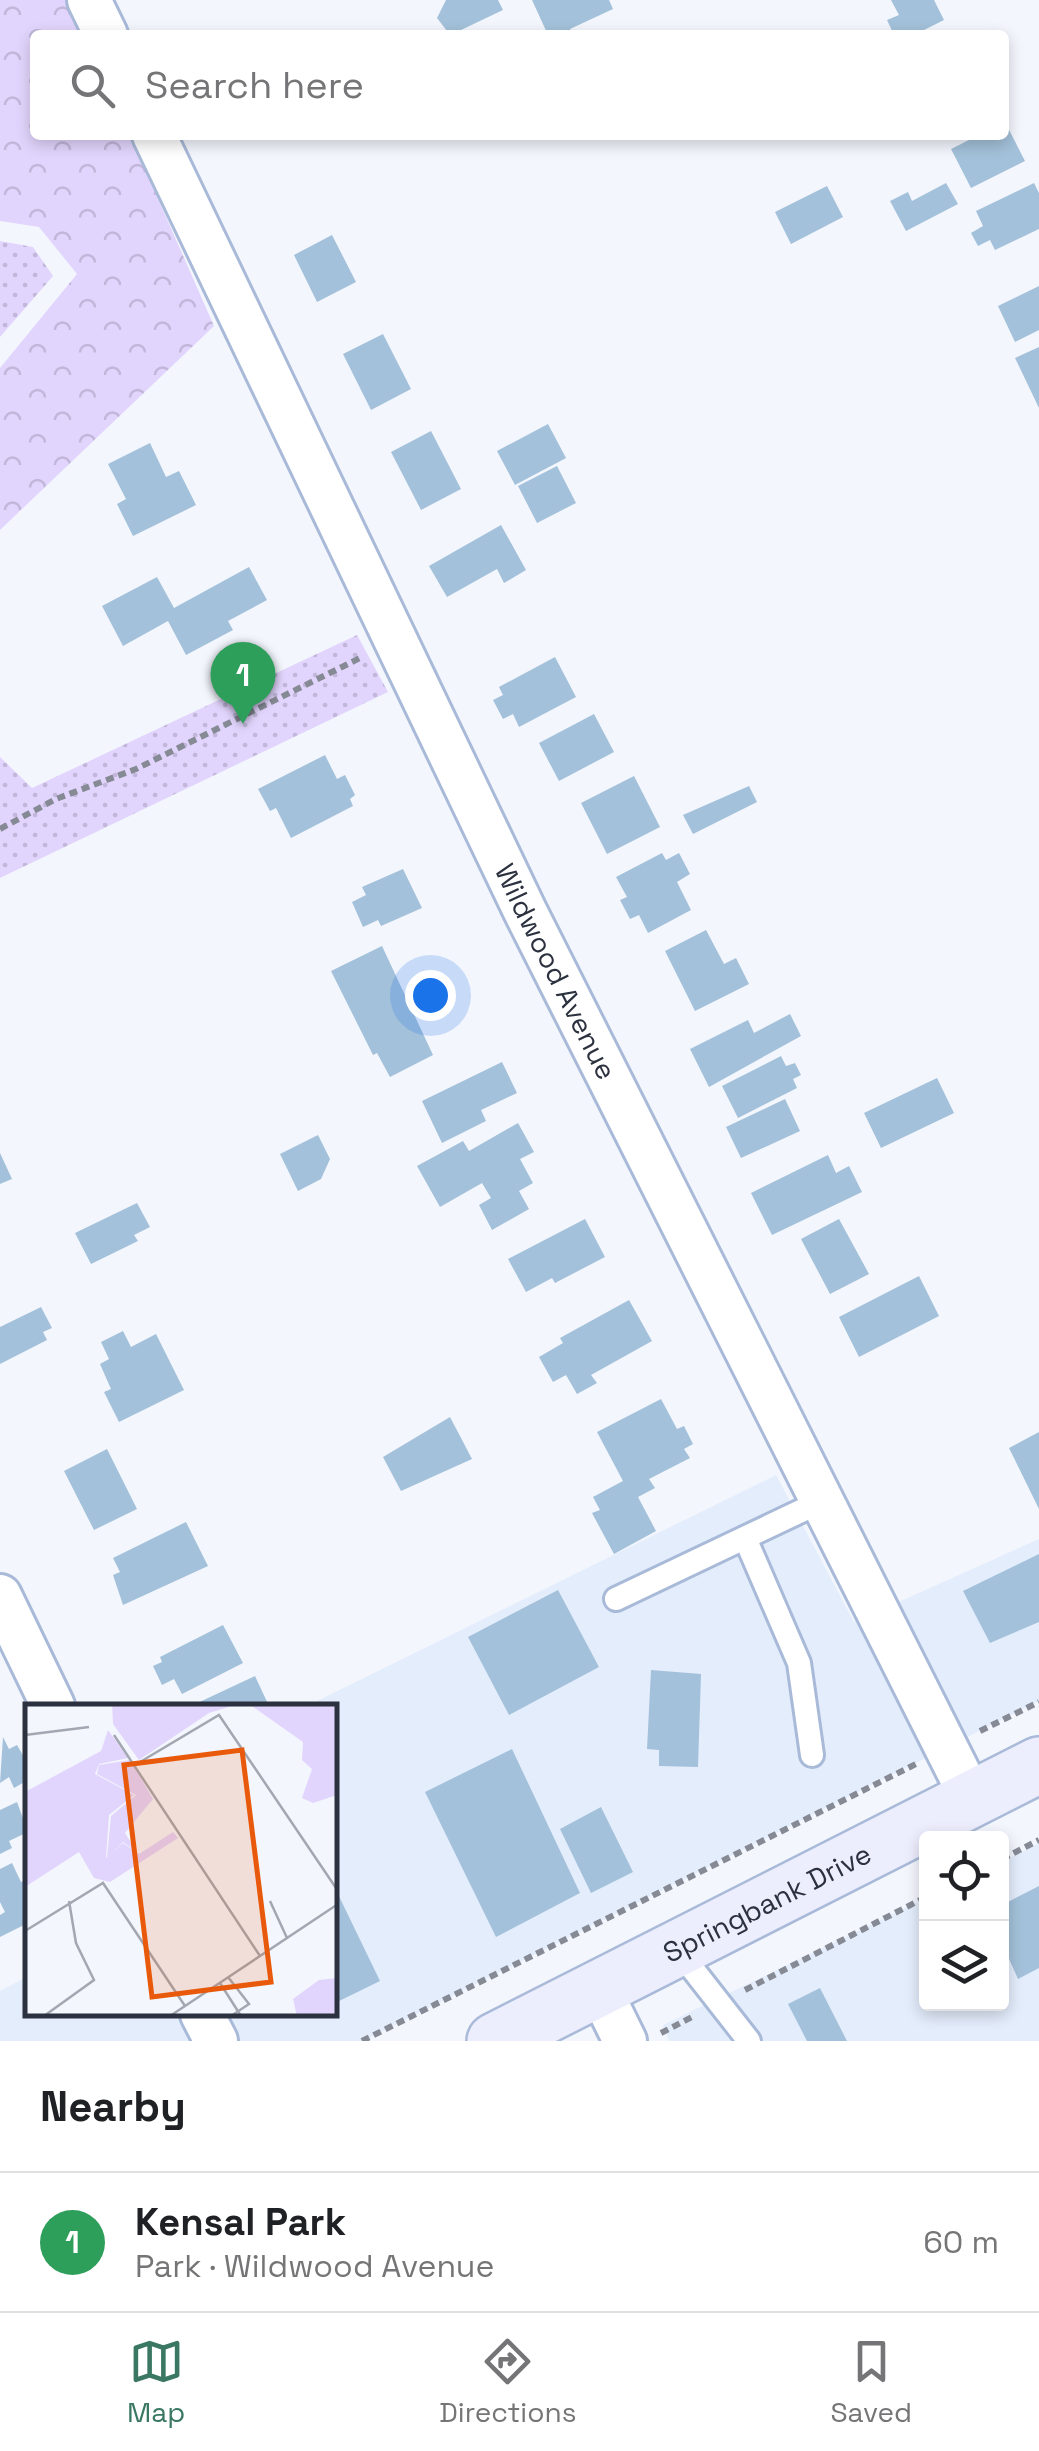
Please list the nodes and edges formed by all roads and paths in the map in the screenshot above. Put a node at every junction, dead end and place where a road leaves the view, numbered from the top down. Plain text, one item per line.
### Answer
1 (156, 140) edge
2 (395, 642) junction
3 (0, 829) edge
4 (822, 1501) junction
5 (745, 1538) junction
6 (0, 1596) edge
7 (616, 1599) dead end
8 (1039, 1702) edge
9 (52, 1704) edge
10 (947, 1748) junction
11 (812, 1755) dead end
12 (1039, 1765) edge
13 (972, 1799) junction
14 (1039, 1840) edge
15 (1009, 1855) edge
16 (919, 1901) edge
17 (676, 1949) junction
18 (600, 1988) junction
19 (719, 2004) junction
20 (203, 2016) edge
21 (216, 2041) edge
22 (362, 2041) edge
23 (494, 2041) edge
24 (625, 2041) edge
25 (645, 2041) edge
26 (749, 2041) edge

1 - 2 street, Wildwood Avenue
2 - 3 path
2 - 4 street, Wildwood Avenue
4 - 5 lane
4 - 10 street, Wildwood Avenue
5 - 7 lane
5 - 11 lane
6 - 9 street
8 - 10 path
10 - 13 street, Wildwood Avenue
10 - 22 path
12 - 13 main road, Springbank Drive
13 - 17 main road, Springbank Drive
14 - 15 path
16 - 19 path
17 - 18 main road, Springbank Drive
17 - 19 lane
18 - 23 main road, Springbank Drive
18 - 24 street
19 - 25 path
19 - 26 lane
20 - 21 street

